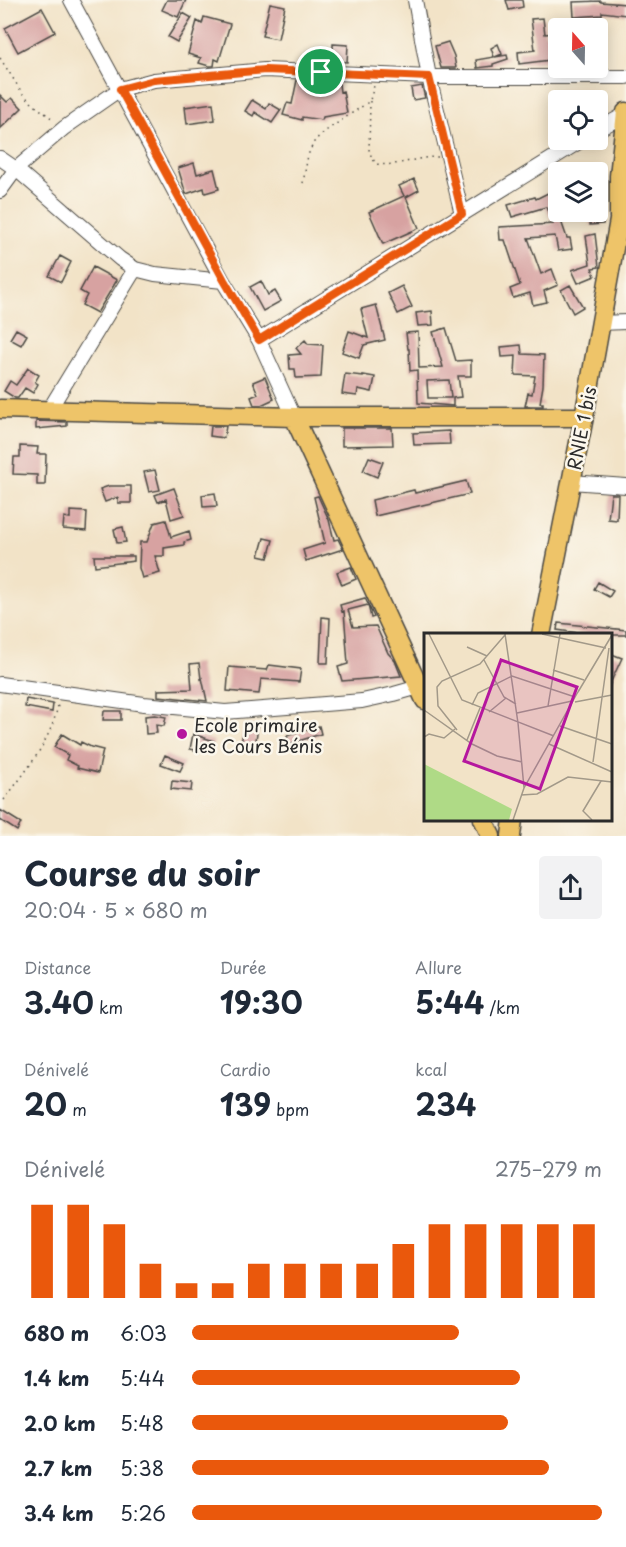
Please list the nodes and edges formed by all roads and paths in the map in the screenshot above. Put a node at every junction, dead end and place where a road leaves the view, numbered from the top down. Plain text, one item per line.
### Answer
1 (71, 0) edge
2 (415, 0) edge
3 (0, 58) edge
4 (377, 74) junction
5 (429, 77) junction
6 (626, 77) edge
7 (120, 89) junction
8 (370, 100) junction
9 (626, 113) edge
10 (608, 124) edge
11 (64, 128) junction
12 (566, 150) edge
13 (447, 155) junction
14 (0, 158) edge
15 (16, 169) junction
16 (303, 183) dead end
17 (0, 191) edge
18 (623, 212) edge
19 (462, 214) junction
20 (135, 269) junction
21 (224, 280) junction
22 (600, 322) junction
23 (626, 322) edge
24 (259, 340) junction
25 (0, 409) edge
26 (49, 410) junction
27 (294, 417) junction
28 (584, 417) junction
29 (571, 482) junction
30 (626, 486) edge
31 (541, 633) edge
32 (0, 684) edge
33 (61, 693) junction
34 (422, 693) edge
35 (4, 800) dead end
36 (484, 821) edge
37 (513, 821) edge
38 (491, 836) edge
39 (511, 836) edge

1 - 7 street
2 - 5 street
3 - 11 path
4 - 5 street
4 - 7 street
4 - 8 path
5 - 6 street
5 - 13 street
7 - 11 street
7 - 21 street
8 - 13 path
8 - 16 path
9 - 10 street
9 - 18 main road, RNIE 1 bis
11 - 15 street
12 - 19 street
13 - 19 street
14 - 15 street
15 - 17 street
15 - 20 street
18 - 22 main road, RNIE 1 bis
19 - 24 street
20 - 21 street
20 - 26 street
21 - 24 street
22 - 23 street
22 - 28 main road, RNIE 1 bis
24 - 27 street
25 - 26 main road
26 - 27 main road
27 - 28 main road
27 - 34 main road
28 - 29 main road, RNIE 1 bis
29 - 30 street
29 - 31 main road, RNIE 1 bis
32 - 33 street
33 - 34 street
33 - 35 path
36 - 38 main road
37 - 39 main road

